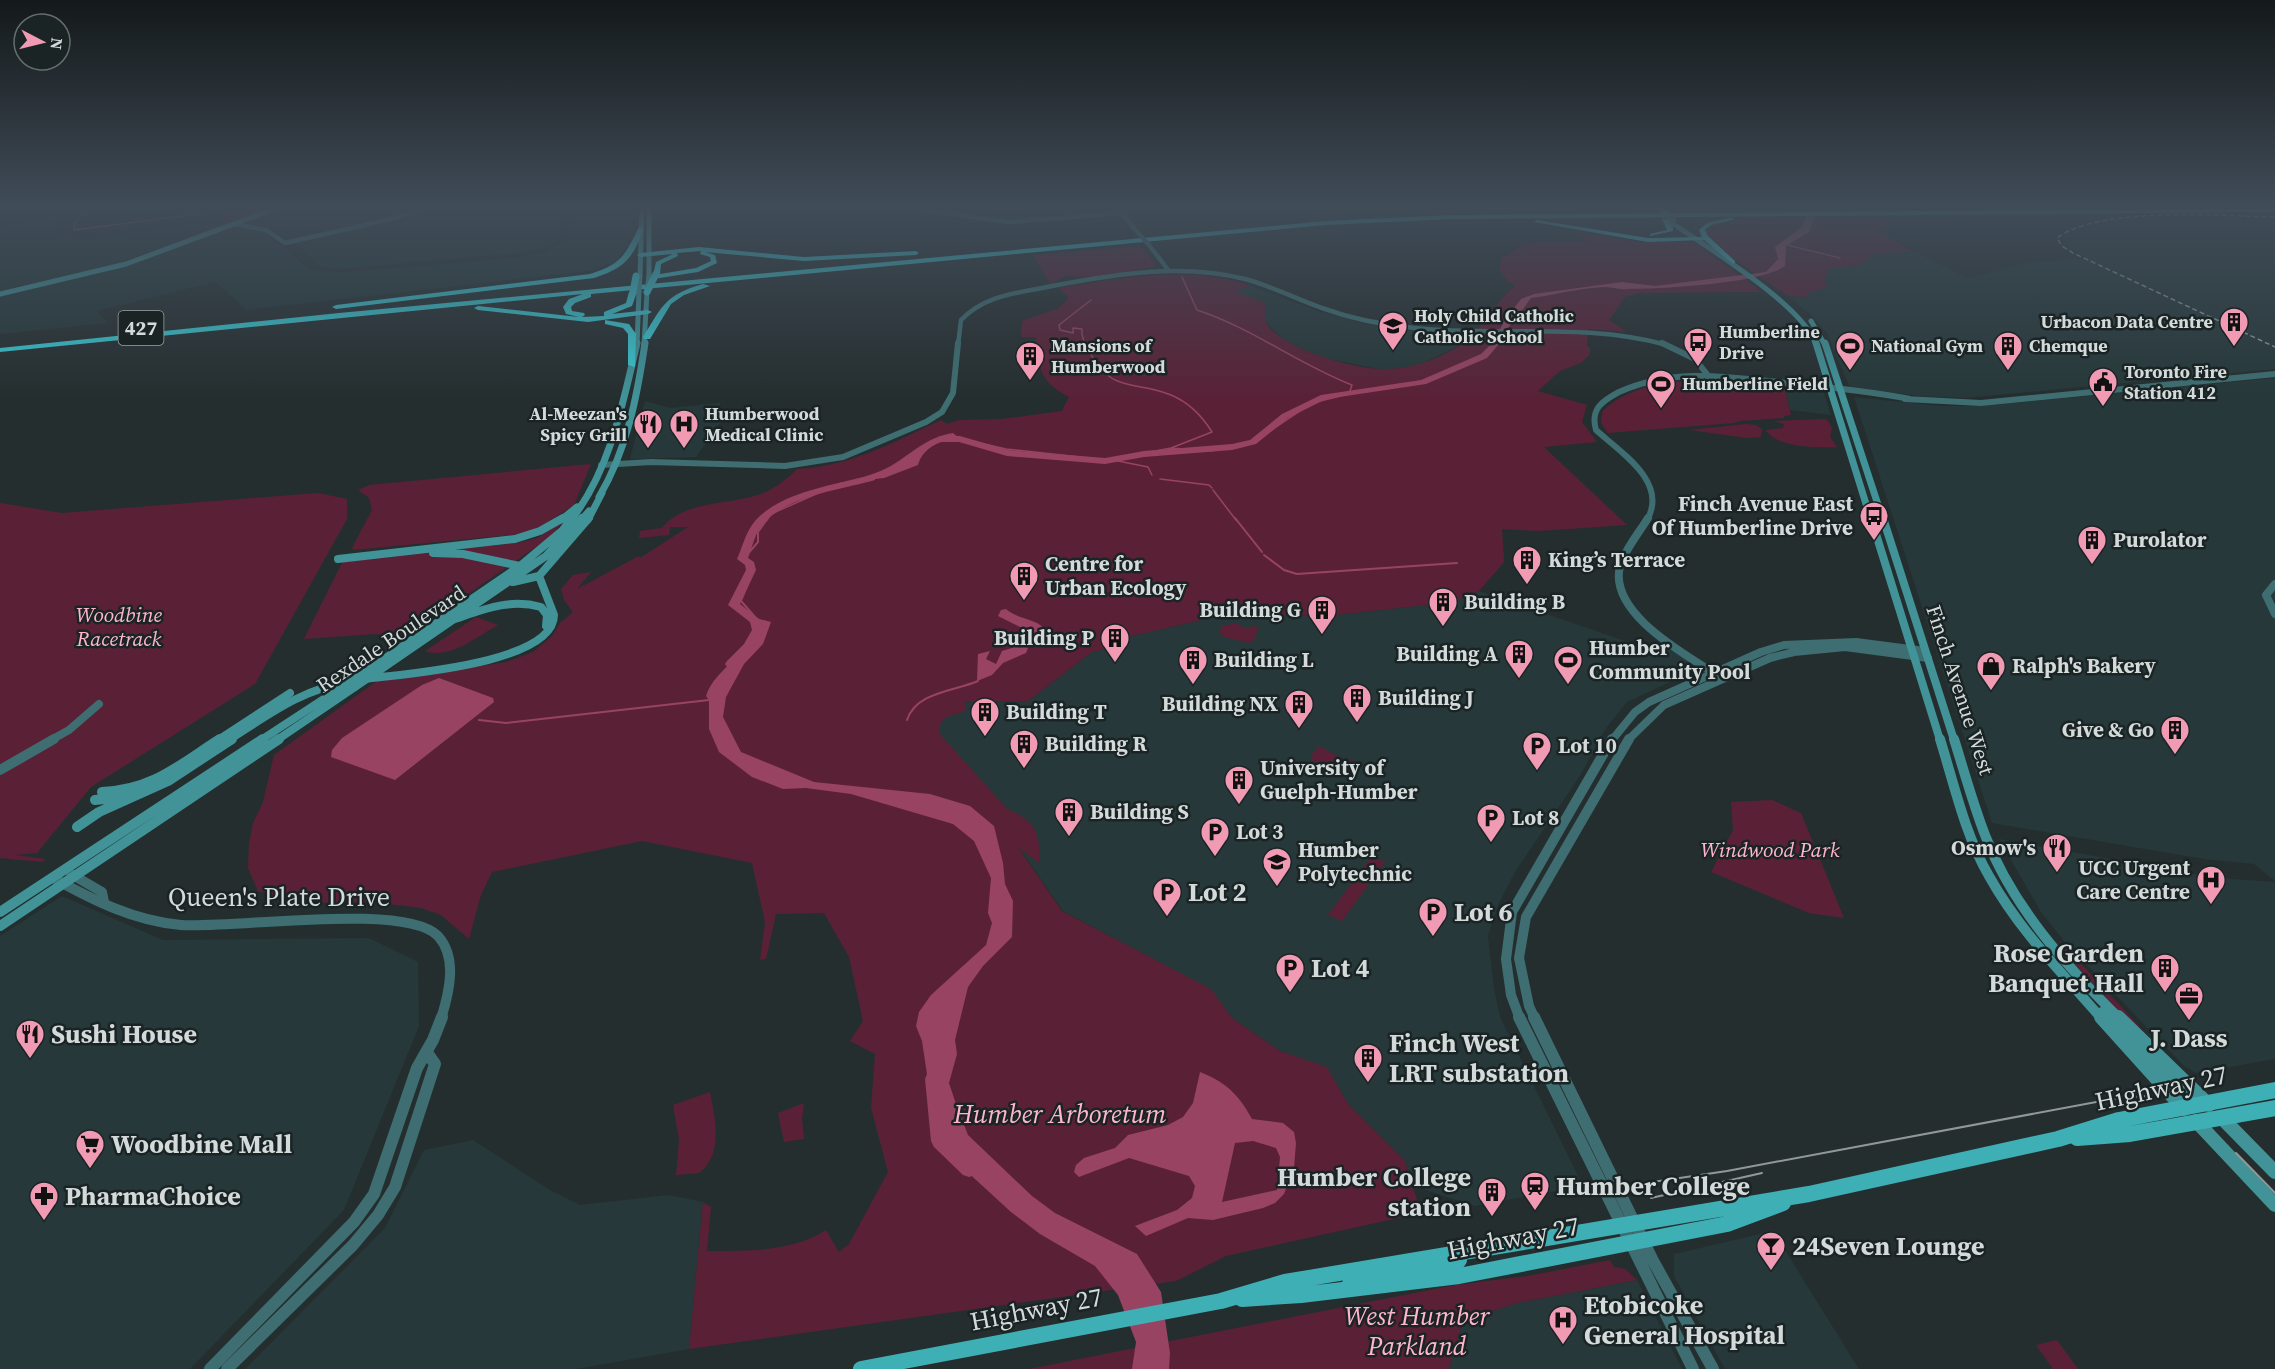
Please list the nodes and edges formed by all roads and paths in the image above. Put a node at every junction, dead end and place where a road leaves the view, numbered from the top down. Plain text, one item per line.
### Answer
1 (105, 269) edge
2 (612, 269) edge
3 (639, 269) edge
4 (651, 269) edge
5 (655, 269) edge
6 (702, 269) edge
7 (758, 269) edge
8 (826, 269) edge
9 (848, 269) edge
10 (1168, 270) joint
11 (1741, 270) edge
12 (639, 274) joint
13 (652, 274) junction
14 (628, 281) junction
15 (667, 284) junction
16 (640, 291) junction
17 (0, 294) edge
18 (648, 312) junction
19 (281, 314) junction
20 (639, 315) junction
21 (562, 318) junction
22 (294, 320) junction
23 (647, 337) junction
24 (0, 341) edge
25 (0, 350) edge
26 (632, 365) junction
27 (2275, 374) edge
28 (1671, 376) joint
29 (1710, 376) junction
30 (1837, 390) junction
31 (601, 466) junction
32 (614, 466) junction
33 (602, 493) junction
34 (586, 499) junction
35 (1882, 552) junction
36 (1894, 554) junction
37 (520, 566) junction
38 (538, 576) junction
39 (2275, 584) edge
40 (502, 586) junction
41 (2275, 614) edge
42 (452, 620) junction
43 (1913, 653) junction
44 (1926, 655) junction
45 (1718, 676) junction
46 (99, 704) dead end
47 (0, 770) edge
48 (197, 790) junction
49 (138, 795) junction
50 (77, 826) dead end
51 (66, 870) junction
52 (76, 877) junction
53 (53, 878) junction
54 (64, 884) junction
55 (104, 902) junction
56 (0, 912) edge
57 (0, 926) edge
58 (2028, 936) junction
59 (2043, 937) junction
60 (2067, 981) junction
61 (2275, 1090) edge
62 (2204, 1103) junction
63 (2182, 1107) junction
64 (2275, 1108) edge
65 (2219, 1119) junction
66 (2198, 1122) junction
67 (2058, 1139) junction
68 (2275, 1172) edge
69 (1809, 1194) junction
70 (2275, 1204) edge
71 (1628, 1224) junction
72 (1636, 1241) junction
73 (1458, 1253) junction
74 (1301, 1295) junction
75 (291, 1296) junction
76 (1221, 1301) junction
77 (1712, 1366) edge
78 (1692, 1368) edge
79 (210, 1369) edge
80 (226, 1369) edge
81 (861, 1369) edge

1 - 17 main road
2 - 19 highway
3 - 12 main road
4 - 13 main road
5 - 13 highway
6 - 14 highway
7 - 14 highway, 427
8 - 15 highway, 427
9 - 23 highway
10 - 29 street
10 - 32 street
11 - 30 main road, Finch Avenue West
12 - 16 highway, bridge
13 - 16 highway, bridge
14 - 19 highway, 427
15 - 16 highway
15 - 22 highway, 427
16 - 18 main road, Rexdale Boulevard
16 - 20 main road, Rexdale Boulevard
18 - 20 highway
18 - 23 main road, Rexdale Boulevard
19 - 24 highway, 427
20 - 21 highway
20 - 26 main road, Rexdale Boulevard
21 - 22 highway
21 - 26 highway
22 - 25 highway, 427
23 - 32 main road, Rexdale Boulevard
26 - 31 main road, Rexdale Boulevard
27 - 30 street
28 - 29 street
28 - 45 street
29 - 30 street
30 - 35 main road, Finch Avenue West
30 - 36 main road, Finch Avenue West
31 - 32 street
31 - 34 main road, Rexdale Boulevard
32 - 33 main road, Rexdale Boulevard
33 - 38 main road
33 - 40 main road, Rexdale Boulevard
34 - 37 main road, Rexdale Boulevard
34 - 37 main road
35 - 36 main road
35 - 43 main road, Finch Avenue West
36 - 44 main road, Finch Avenue West
37 - 48 main road, Rexdale Boulevard, bridge
38 - 40 main road
38 - 49 main road
39 - 41 street
40 - 42 main road, Rexdale Boulevard
42 - 48 main road, Rexdale Boulevard, bridge
42 - 49 main road
43 - 44 street
43 - 45 street
43 - 58 main road, Finch Avenue West
44 - 59 main road, Finch Avenue West
45 - 71 street
46 - 47 street
48 - 51 main road, Rexdale Boulevard
48 - 52 main road, Rexdale Boulevard
49 - 50 main road
51 - 52 street, Queen's Plate Drive
51 - 53 main road, Rexdale Boulevard
52 - 54 main road, Rexdale Boulevard
52 - 55 street, Queen's Plate Drive
53 - 54 street, Queen's Plate Drive
53 - 56 main road, Rexdale Boulevard
54 - 55 street, Queen's Plate Drive
54 - 57 main road, Rexdale Boulevard
55 - 75 street, Queen's Plate Drive
58 - 59 main road
58 - 60 main road, Finch Avenue West
59 - 62 main road, Finch Avenue West
60 - 62 main road, Finch Avenue West
60 - 63 main road, Finch Avenue West
61 - 62 main road, Highway 27
62 - 63 main road, Highway 27
62 - 65 main road, Finch Avenue West
63 - 66 main road, Finch Avenue West
63 - 67 main road, Highway 27
64 - 65 main road, Highway 27
65 - 66 main road, Highway 27
65 - 68 main road, Finch Avenue West
66 - 67 main road, Highway 27
66 - 70 main road, Finch Avenue West
67 - 69 main road, Highway 27
69 - 71 main road, Highway 27
69 - 72 main road, Highway 27
71 - 72 street
71 - 73 main road, Highway 27
72 - 74 main road, Highway 27
72 - 77 street
72 - 78 street
73 - 74 main road
73 - 76 main road, Highway 27
74 - 76 main road, Highway 27
75 - 79 street, Queen's Plate Drive
75 - 80 street, Queen's Plate Drive
76 - 81 main road, Highway 27
77 - 78 street

